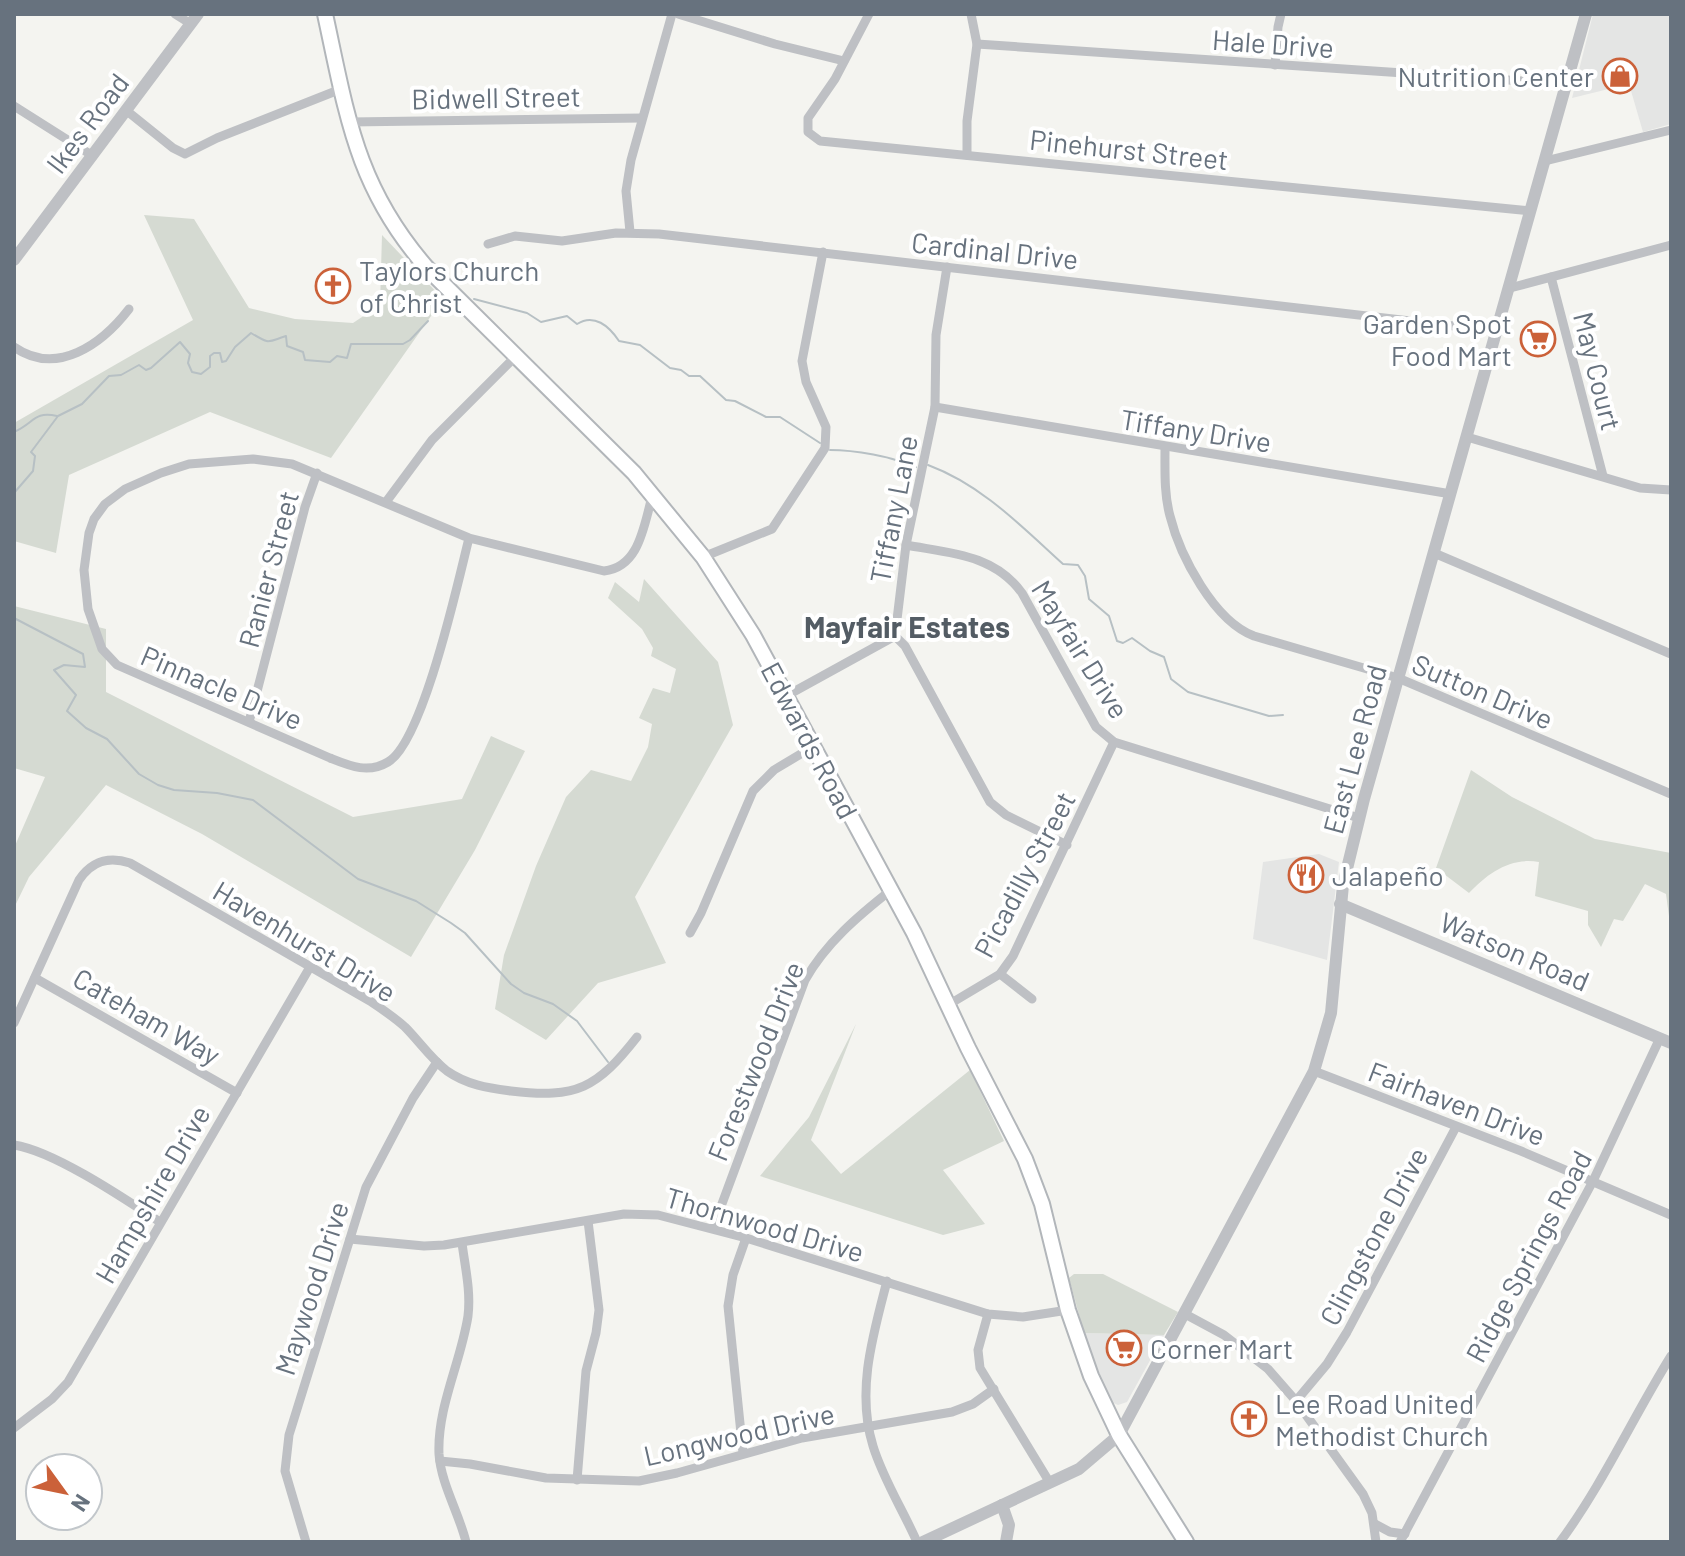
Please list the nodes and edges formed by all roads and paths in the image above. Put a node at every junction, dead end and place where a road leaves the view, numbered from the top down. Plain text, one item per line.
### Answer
1 (175, 14) edge
2 (325, 14) edge
3 (675, 14) edge
4 (869, 14) edge
5 (971, 14) edge
6 (1281, 14) edge
7 (1586, 14) edge
8 (194, 19) edge
9 (977, 44) junction
10 (844, 61) junction
11 (1275, 65) junction
12 (1566, 84) junction
13 (341, 89) junction
14 (14, 106) edge
15 (127, 111) junction
16 (642, 118) junction
17 (350, 122) junction
18 (1671, 130) edge
19 (967, 155) junction
20 (93, 156) junction
21 (1545, 161) junction
22 (1531, 211) junction
23 (630, 232) junction
24 (488, 244) dead end
25 (1671, 245) edge
26 (823, 252) junction
27 (14, 260) edge
28 (947, 267) junction
29 (1551, 277) junction
30 (1510, 288) junction
31 (129, 309) dead end
32 (1497, 331) junction
33 (14, 347) edge
34 (517, 355) junction
35 (935, 407) junction
36 (1467, 437) junction
37 (1165, 448) junction
38 (317, 473) junction
39 (1603, 476) junction
40 (1671, 490) edge
41 (653, 494) junction
42 (1451, 494) junction
43 (386, 502) junction
44 (469, 538) junction
45 (906, 545) junction
46 (1434, 553) junction
47 (703, 557) junction
48 (895, 636) junction
49 (1671, 654) edge
50 (1398, 678) junction
51 (786, 696) junction
52 (249, 722) junction
53 (1114, 742) junction
54 (814, 746) junction
55 (1671, 794) edge
56 (1359, 818) junction
57 (1067, 845) junction
58 (891, 890) junction
59 (1340, 904) junction
60 (690, 933) dead end
61 (310, 967) junction
62 (1000, 974) junction
63 (35, 978) junction
64 (1032, 999) dead end
65 (948, 1005) junction
66 (14, 1023) edge
67 (637, 1037) dead end
68 (1665, 1040) edge
69 (437, 1062) junction
70 (1314, 1071) junction
71 (237, 1093) junction
72 (1456, 1127) junction
73 (14, 1145) edge
74 (1593, 1181) junction
75 (1671, 1215) edge
76 (588, 1221) junction
77 (160, 1222) junction
78 (713, 1228) junction
79 (746, 1238) junction
80 (350, 1239) junction
81 (462, 1243) junction
82 (887, 1281) junction
83 (1068, 1310) junction
84 (988, 1314) junction
85 (1185, 1314) junction
86 (1671, 1356) edge
87 (994, 1389) junction
88 (1296, 1401) junction
89 (15, 1426) edge
90 (869, 1426) junction
91 (1119, 1435) junction
92 (743, 1453) junction
93 (440, 1461) junction
94 (577, 1480) junction
95 (1050, 1483) junction
96 (1002, 1505) junction
97 (1375, 1524) junction
98 (1403, 1538) edge
99 (306, 1542) edge
100 (466, 1542) edge
101 (917, 1542) edge
102 (923, 1542) edge
103 (1006, 1542) edge
104 (1186, 1542) edge
105 (1376, 1542) edge
106 (1560, 1542) edge

1 - 8 street
2 - 13 main road, Edwards Road
3 - 10 street
3 - 16 street
4 - 10 street
5 - 9 street
6 - 11 street
7 - 12 street, East Lee Road
8 - 15 street, Ikes Road
9 - 11 street, Hale Drive
9 - 19 street
10 - 19 street, Pinehurst Street
11 - 12 street, Hale Drive
12 - 21 street, East Lee Road
13 - 15 street
13 - 17 main road, Edwards Road
14 - 20 street
15 - 20 street, Ikes Road
16 - 17 street, Bidwell Street
16 - 23 street
17 - 34 main road, Edwards Road
18 - 21 street
19 - 22 street, Pinehurst Street
20 - 27 street, Ikes Road
21 - 22 street, East Lee Road
22 - 30 street, East Lee Road
23 - 24 street, Cardinal Drive
23 - 26 street, Cardinal Drive
25 - 29 street
26 - 28 street, Cardinal Drive
26 - 47 street
28 - 32 street, Cardinal Drive
28 - 35 street, Tiffany Lane
29 - 30 street
29 - 39 street, May Court
30 - 32 street, East Lee Road
31 - 33 street
32 - 36 street, East Lee Road
34 - 41 main road, Edwards Road
34 - 43 street
35 - 37 street, Tiffany Drive
35 - 45 street, Tiffany Lane
36 - 39 street
36 - 42 street, East Lee Road
37 - 42 street, Tiffany Drive
37 - 50 street, Sutton Drive
38 - 43 street, Pinnacle Drive
38 - 52 street, Ranier Street
38 - 52 street, Pinnacle Drive
39 - 40 street
41 - 44 street, Pinnacle Drive
41 - 47 main road, Edwards Road
42 - 46 street, East Lee Road
43 - 44 street, Pinnacle Drive
44 - 52 street, Pinnacle Drive
45 - 48 street, Tiffany Lane
45 - 53 street, Mayfair Drive
46 - 49 street
46 - 50 street, East Lee Road
47 - 51 main road, Edwards Road
48 - 51 street
48 - 57 street
50 - 55 street, Sutton Drive
50 - 56 street, East Lee Road
51 - 54 main road, Edwards Road
53 - 56 street, Mayfair Drive
53 - 57 street, Picadilly Street
54 - 58 main road, Edwards Road
54 - 60 street
56 - 59 street, East Lee Road
57 - 62 street, Picadilly Street
58 - 65 main road, Edwards Road
58 - 78 street, Forestwood Drive
59 - 68 street, Watson Road
59 - 70 street, East Lee Road
61 - 63 street, Havenhurst Drive
61 - 69 street, Havenhurst Drive
61 - 71 street, Hampshire Drive
62 - 64 street
62 - 65 street, Picadilly Street
63 - 66 street, Havenhurst Drive
63 - 71 street, Cateham Way
65 - 83 main road, Edwards Road
67 - 69 street, Havenhurst Drive
68 - 74 street, Ridge Springs Road
69 - 80 street, Maywood Drive
70 - 72 street, Fairhaven Drive
70 - 85 street, East Lee Road
71 - 77 street, Hampshire Drive
72 - 74 street, Fairhaven Drive
72 - 88 street, Clingstone Drive
73 - 77 street
74 - 75 street, Fairhaven Drive
74 - 98 street, Ridge Springs Road
76 - 78 street, Thornwood Drive
76 - 81 street, Thornwood Drive
76 - 94 street
77 - 89 street, Hampshire Drive
78 - 79 street, Thornwood Drive
79 - 82 street, Thornwood Drive
79 - 92 street
80 - 81 street, Thornwood Drive
80 - 99 street, Maywood Drive
81 - 93 street
82 - 84 street, Thornwood Drive
82 - 90 street
83 - 84 street, Thornwood Drive
83 - 91 main road, Edwards Road
84 - 87 street
85 - 88 street
85 - 91 street, East Lee Road
86 - 106 street
87 - 90 street, Longwood Drive
87 - 95 street
88 - 97 street
90 - 92 street, Longwood Drive
90 - 101 street
91 - 95 street, East Lee Road
91 - 104 main road, Edwards Road
92 - 94 street, Longwood Drive
93 - 94 street, Longwood Drive
93 - 100 street
95 - 96 street, East Lee Road
96 - 102 street, East Lee Road
96 - 103 street
97 - 98 street, Ridge Springs Road
97 - 105 street

